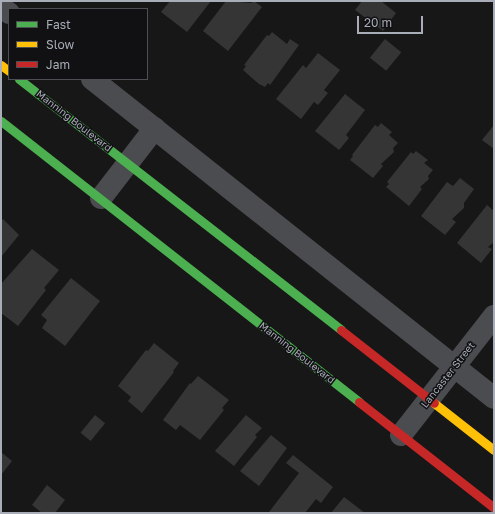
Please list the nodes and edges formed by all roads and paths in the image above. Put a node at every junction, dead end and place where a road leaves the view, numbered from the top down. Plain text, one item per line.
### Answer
1 (20, 80) edge
2 (93, 80) edge
3 (1, 121) edge
4 (155, 128) junction
5 (128, 163) junction
6 (101, 198) junction
7 (494, 316) edge
8 (454, 367) junction
9 (494, 398) edge
10 (429, 399) junction
11 (401, 435) junction
12 (494, 450) edge
13 (494, 508) edge

1 - 5 street, Manning Boulevard
2 - 4 street
3 - 6 street, Manning Boulevard
4 - 5 street
4 - 8 street
5 - 6 street
5 - 10 street, Manning Boulevard
6 - 11 street, Manning Boulevard
7 - 8 street, Lancaster Street
8 - 9 street
8 - 10 street, Lancaster Street
10 - 11 street, Lancaster Street
10 - 12 street, Manning Boulevard
11 - 13 street, Manning Boulevard

